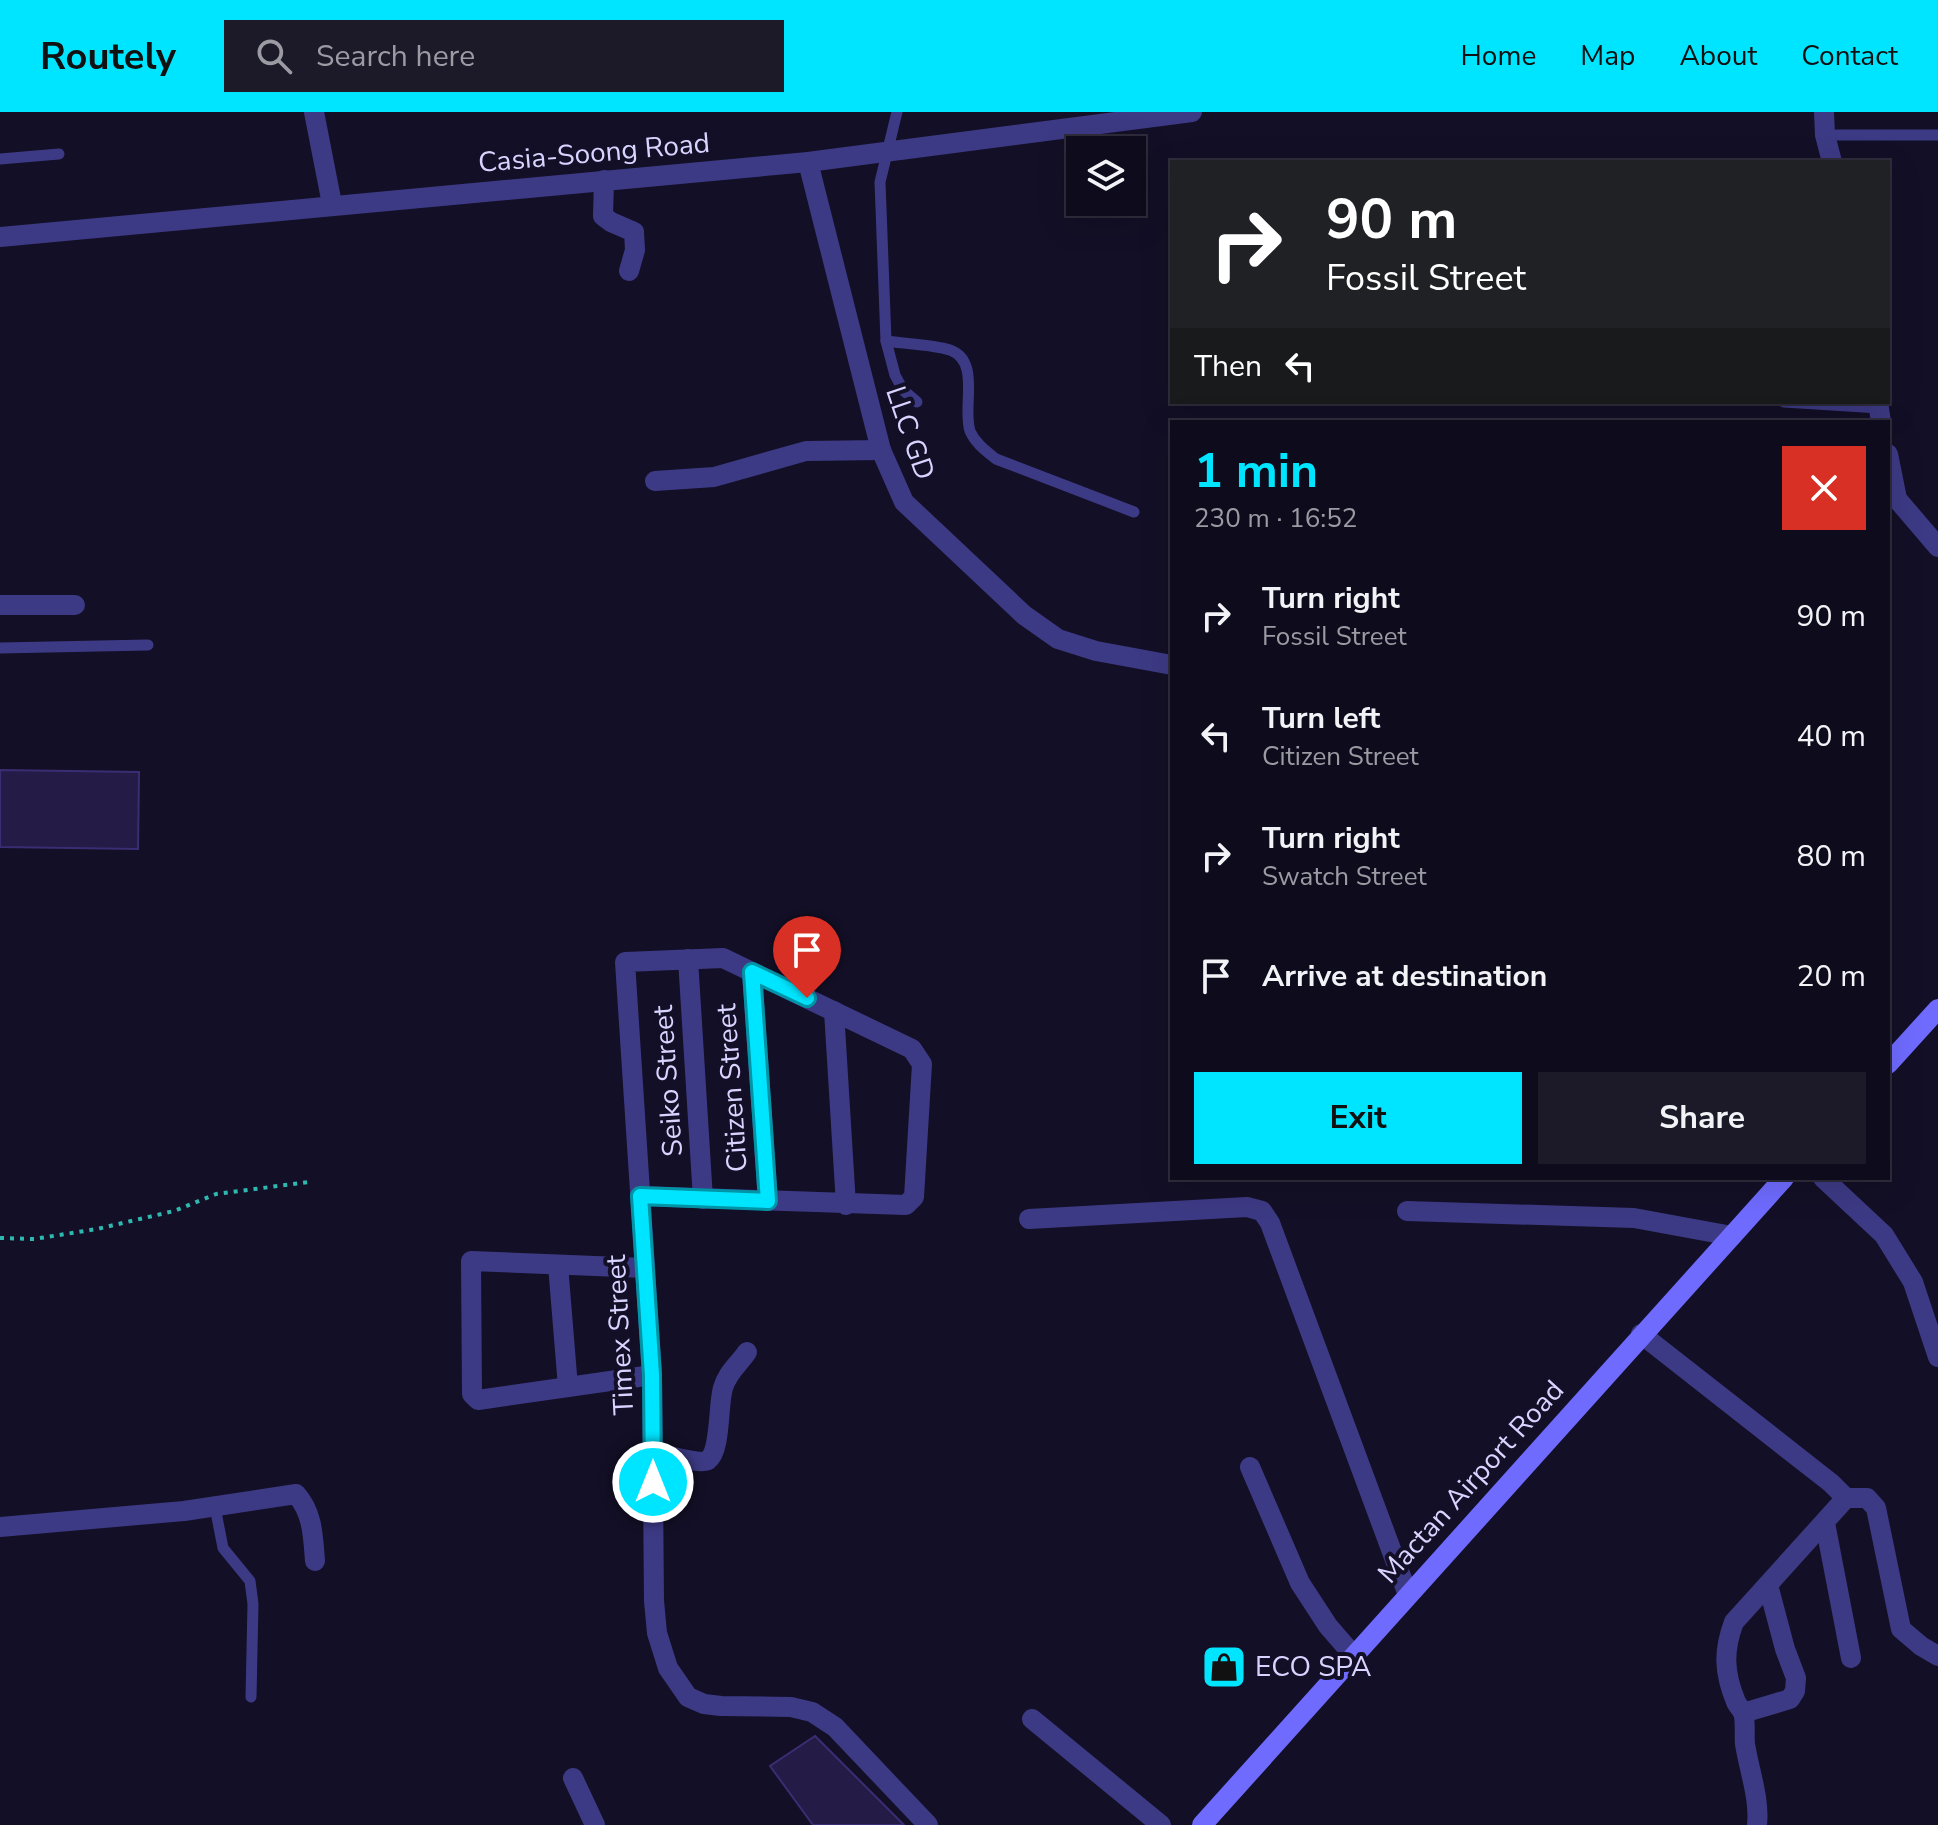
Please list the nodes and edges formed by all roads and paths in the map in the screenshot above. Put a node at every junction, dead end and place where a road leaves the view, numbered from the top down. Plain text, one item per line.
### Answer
1 (314, 112) edge
2 (897, 112) edge
3 (1192, 112) edge
4 (1824, 112) edge
5 (1825, 135) junction
6 (1938, 135) edge
7 (886, 150) junction
8 (59, 154) dead end
9 (0, 159) edge
10 (1831, 160) edge
11 (808, 162) junction
12 (604, 180) junction
13 (332, 204) junction
14 (0, 237) edge
15 (629, 271) dead end
16 (886, 341) junction
17 (917, 402) dead end
18 (1805, 404) edge
19 (1879, 411) edge
20 (881, 450) junction
21 (1890, 464) edge
22 (655, 481) dead end
23 (1134, 512) dead end
24 (1938, 547) edge
25 (0, 605) edge
26 (75, 605) dead end
27 (148, 645) dead end
28 (0, 648) edge
29 (1170, 665) edge
30 (688, 959) junction
31 (752, 972) junction
32 (1938, 1009) edge
33 (834, 1011) junction
34 (1890, 1062) edge
35 (1782, 1180) edge
36 (1825, 1180) edge
37 (309, 1182) dead end
38 (640, 1196) junction
39 (703, 1199) junction
40 (768, 1201) junction
41 (846, 1205) junction
42 (1407, 1211) dead end
43 (1029, 1219) dead end
44 (1732, 1236) junction
45 (0, 1238) edge
46 (558, 1265) junction
47 (645, 1268) junction
48 (1641, 1334) junction
49 (747, 1352) dead end
50 (1938, 1357) edge
51 (652, 1375) junction
52 (568, 1387) junction
53 (653, 1452) junction
54 (1250, 1467) dead end
55 (1846, 1498) junction
56 (215, 1507) junction
57 (1825, 1523) junction
58 (0, 1527) edge
59 (315, 1561) dead end
60 (1768, 1585) junction
61 (1408, 1595) junction
62 (1354, 1656) junction
63 (1938, 1656) edge
64 (1851, 1658) dead end
65 (251, 1697) dead end
66 (1743, 1713) junction
67 (1032, 1719) dead end
68 (573, 1778) dead end
69 (1205, 1824) edge
70 (595, 1825) edge
71 (928, 1825) edge
72 (1161, 1825) edge
73 (1757, 1825) edge

1 - 13 street
2 - 7 lane
3 - 7 street, Casia-Soong Road
4 - 5 street
5 - 6 lane
5 - 10 street
7 - 11 street, Casia-Soong Road
7 - 16 lane
8 - 9 lane
11 - 12 street, Casia-Soong Road
11 - 20 street, LLC GD
12 - 13 street, Casia-Soong Road
12 - 15 street
13 - 14 street, Casia-Soong Road
16 - 17 lane
16 - 23 lane
18 - 19 lane
20 - 22 street
20 - 29 street, LLC GD
21 - 24 street
25 - 26 street
27 - 28 lane
30 - 31 street
30 - 38 street, Timex Street
30 - 39 street, Seiko Street
31 - 33 street
31 - 40 street, Citizen Street
32 - 34 main road
33 - 41 street
33 - 41 street
35 - 44 main road, Mactan Airport Road
36 - 50 street
37 - 45 path
38 - 39 street
38 - 47 street, Timex Street
39 - 40 street
40 - 41 street
42 - 44 street
43 - 61 street
44 - 48 main road, Mactan Airport Road
46 - 47 street
46 - 52 street
46 - 52 street
47 - 51 street, Timex Street
48 - 55 street
48 - 61 main road, Mactan Airport Road
49 - 53 street
51 - 52 street
51 - 53 street, Timex Street
53 - 71 street, Timex Street
54 - 62 street
55 - 57 street
55 - 63 street
56 - 58 street
56 - 59 street
56 - 65 lane
57 - 60 street
57 - 64 street
60 - 66 street
60 - 66 street
61 - 62 main road, Mactan Airport Road
62 - 69 main road, Mactan Airport Road
66 - 73 street
67 - 72 street
68 - 70 street

